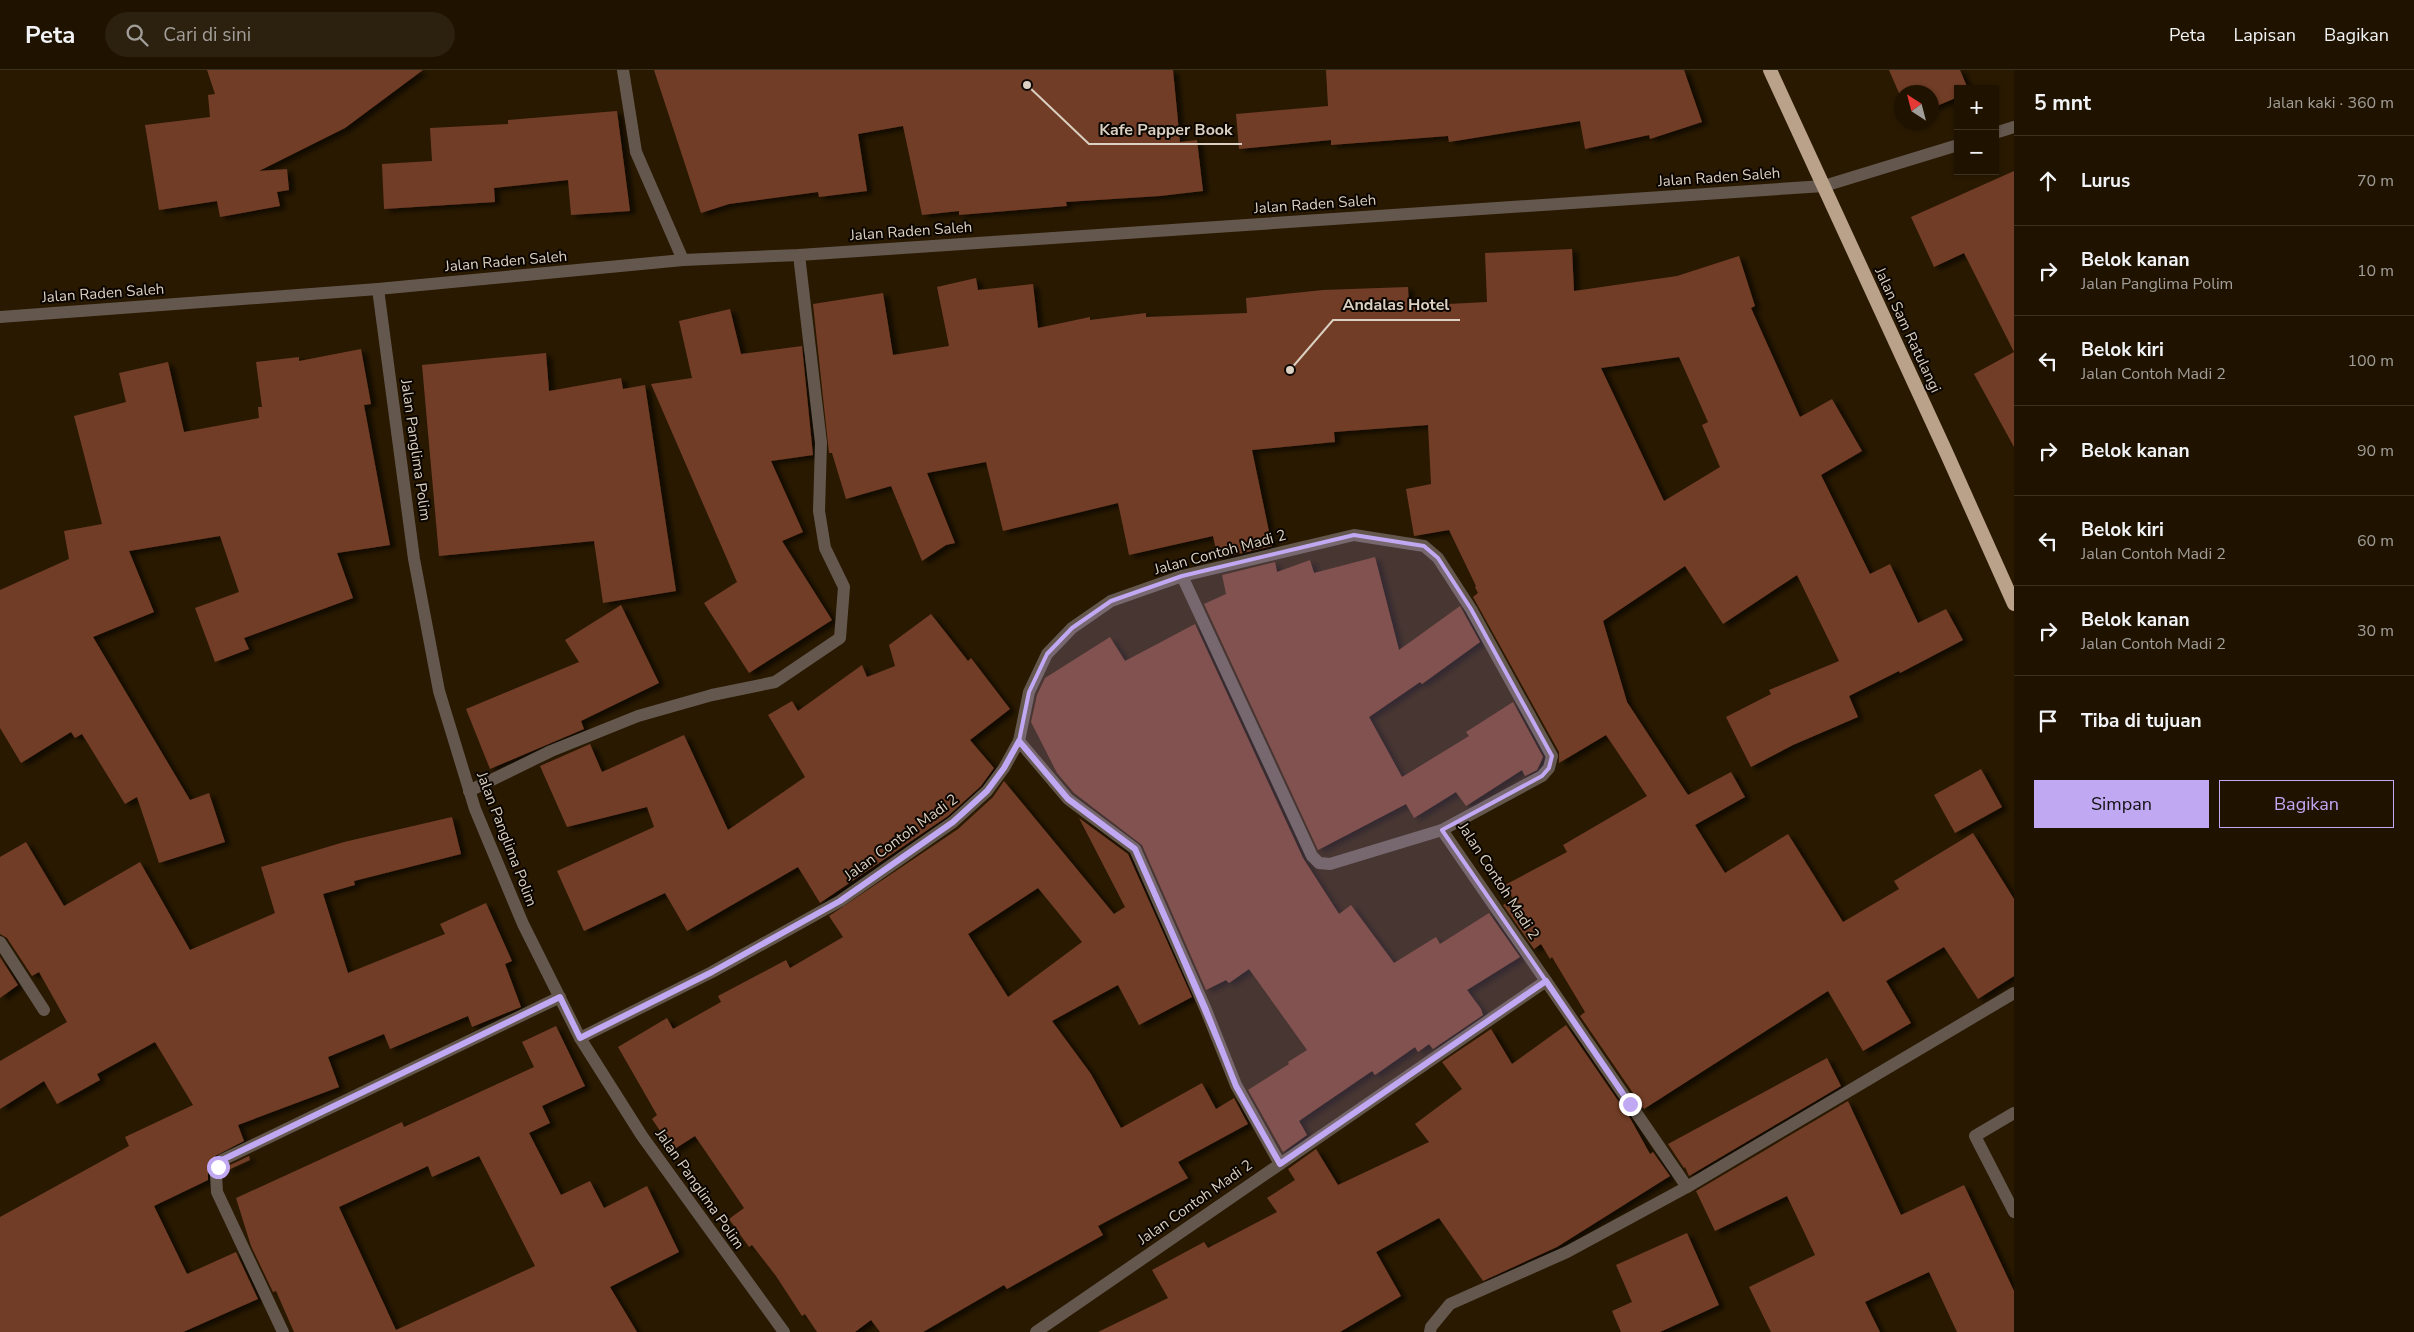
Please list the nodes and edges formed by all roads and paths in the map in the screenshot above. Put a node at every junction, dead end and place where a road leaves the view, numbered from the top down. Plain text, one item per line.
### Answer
1 (623, 70) edge
2 (1770, 70) edge
3 (2014, 127) edge
4 (1999, 132) edge
5 (1954, 145) edge
6 (1824, 186) junction
7 (800, 254) junction
8 (683, 260) junction
9 (378, 289) junction
10 (0, 317) edge
11 (1182, 576) junction
12 (2014, 604) edge
13 (1019, 741) junction
14 (469, 791) junction
15 (1442, 830) junction
16 (0, 942) edge
17 (1546, 981) junction
18 (2014, 993) edge
19 (560, 997) junction
20 (44, 1010) dead end
21 (580, 1038) junction
22 (2014, 1113) edge
23 (1280, 1164) junction
24 (1687, 1187) junction
25 (2014, 1212) edge
26 (283, 1332) edge
27 (784, 1332) edge
28 (1036, 1332) edge
29 (1430, 1332) edge

1 - 8 street
2 - 6 highway, Jalan Sam Ratulangi
3 - 4 street
5 - 6 street, Jalan Raden Saleh
6 - 7 street, Jalan Raden Saleh
6 - 12 highway, Jalan Sam Ratulangi
7 - 8 street, Jalan Raden Saleh
7 - 14 street
8 - 9 street, Jalan Raden Saleh
9 - 10 street, Jalan Raden Saleh
9 - 14 street, Jalan Panglima Polim
11 - 13 street, Jalan Contoh Madi 2
11 - 15 street
11 - 15 street, Jalan Contoh Madi 2
13 - 21 street, Jalan Contoh Madi 2
13 - 23 street
14 - 19 street, Jalan Panglima Polim
15 - 17 street, Jalan Contoh Madi 2
16 - 20 street
17 - 23 street, Jalan Contoh Madi 2
17 - 24 street, Jalan Contoh Madi 2
18 - 24 street
19 - 21 street, Jalan Panglima Polim
19 - 26 street
21 - 27 street, Jalan Panglima Polim
22 - 25 street
23 - 28 street, Jalan Contoh Madi 2
24 - 29 street

